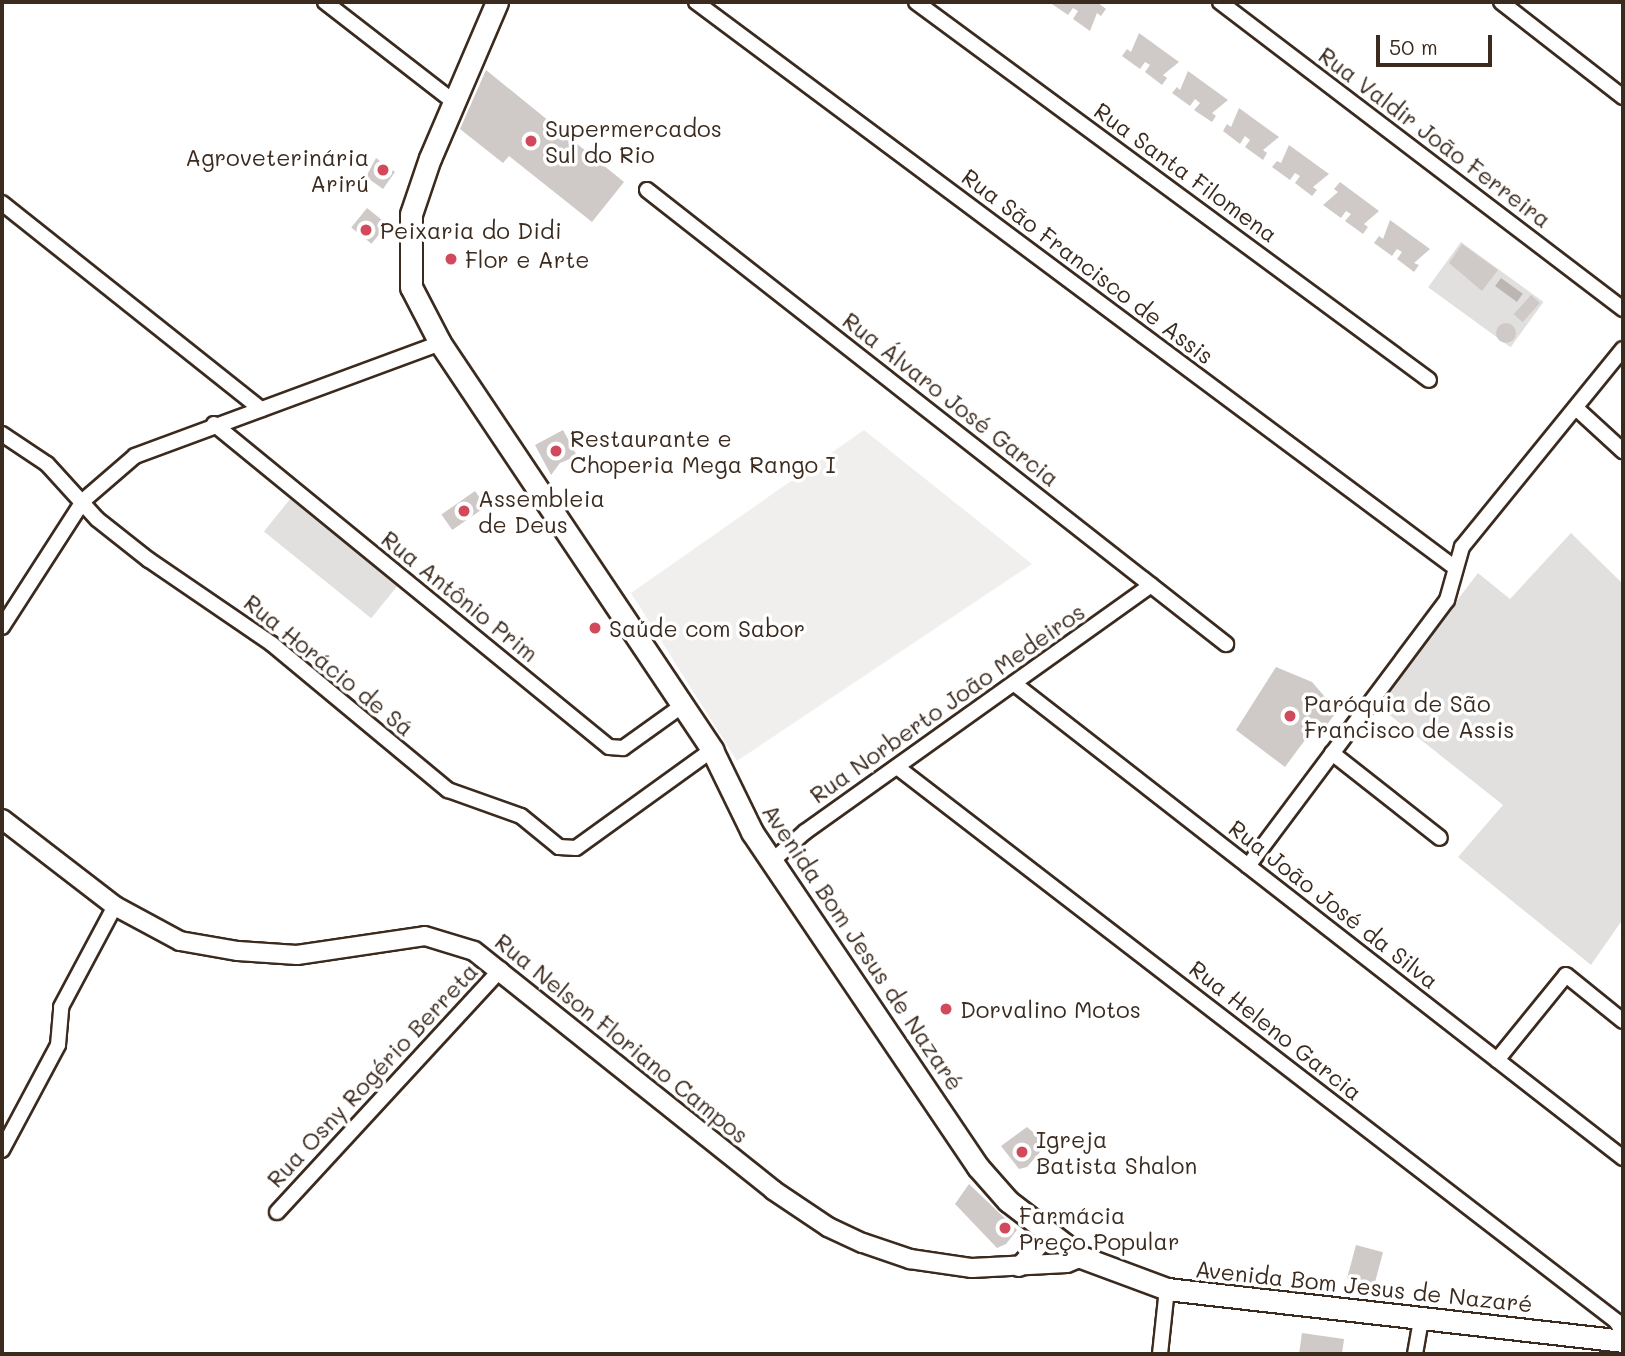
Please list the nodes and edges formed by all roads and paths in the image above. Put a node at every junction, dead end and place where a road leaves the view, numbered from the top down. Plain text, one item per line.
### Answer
1 (325, 2) edge
2 (497, 2) edge
3 (696, 2) edge
4 (916, 2) edge
5 (1220, 2) edge
6 (1501, 2) edge
7 (1623, 97) edge
8 (454, 102) junction
9 (647, 190) dead end
10 (2, 203) edge
11 (1623, 309) edge
12 (440, 343) junction
13 (1623, 349) edge
14 (1429, 380) dead end
15 (1576, 408) junction
16 (261, 409) junction
17 (214, 424) junction
18 (2, 434) edge
19 (1623, 451) edge
20 (84, 500) junction
21 (1454, 567) junction
22 (1151, 585) junction
23 (2, 627) edge
24 (1226, 644) dead end
25 (1016, 685) junction
26 (683, 705) junction
27 (712, 750) junction
28 (1332, 753) junction
29 (897, 767) junction
30 (2, 819) edge
31 (1440, 838) dead end
32 (772, 861) junction
33 (1248, 866) junction
34 (115, 906) junction
35 (500, 970) junction
36 (1623, 1021) edge
37 (1497, 1060) junction
38 (2, 1150) edge
39 (1623, 1158) edge
40 (277, 1212) dead end
41 (1048, 1235) junction
42 (1081, 1257) junction
43 (1019, 1266) junction
44 (1167, 1289) junction
45 (1420, 1319) junction
46 (1623, 1332) edge
47 (1623, 1341) edge
48 (1160, 1354) edge
49 (1415, 1354) edge

1 - 8 street
2 - 8 main road, Avenida Bom Jesus de Nazaré
3 - 21 street, Rua São Francisco de Assis
4 - 14 street, Rua Santa Filomena
5 - 11 street, Rua Valdir João Ferreira
6 - 7 street
8 - 12 main road, Avenida Bom Jesus de Nazaré
9 - 22 street, Rua Álvaro José Garcia
10 - 16 street
12 - 16 street
12 - 26 main road, Avenida Bom Jesus de Nazaré
13 - 15 street
15 - 19 street
15 - 21 street
16 - 17 street
17 - 20 street
17 - 26 street, Rua Antônio Prim
18 - 20 street, Rua Horácio de Sá
20 - 23 street
20 - 27 street, Rua Horácio de Sá
21 - 28 street
22 - 24 street, Rua Álvaro José Garcia
22 - 25 street, Rua Norberto João Medeiros
25 - 29 street, Rua Norberto João Medeiros
25 - 33 street, Rua João José da Silva
26 - 27 main road, Avenida Bom Jesus de Nazaré
27 - 32 main road, Avenida Bom Jesus de Nazaré
28 - 31 street
28 - 33 street
29 - 32 street, Rua Norberto João Medeiros
29 - 46 street, Rua Heleno Garcia
30 - 34 street, Rua Nelson Floriano Campos
32 - 41 main road, Avenida Bom Jesus de Nazaré
33 - 37 street, Rua João José da Silva
34 - 35 street, Rua Nelson Floriano Campos
34 - 38 street
35 - 40 street, Rua Osny Rogério Berreta
35 - 43 street, Rua Nelson Floriano Campos
36 - 37 street
37 - 39 street, Rua João José da Silva
41 - 42 main road, Avenida Bom Jesus de Nazaré
41 - 43 street
42 - 43 street, Rua Nelson Floriano Campos
42 - 44 main road, Avenida Bom Jesus de Nazaré
44 - 45 main road, Avenida Bom Jesus de Nazaré
44 - 48 street
45 - 47 main road, Avenida Bom Jesus de Nazaré
45 - 49 street

